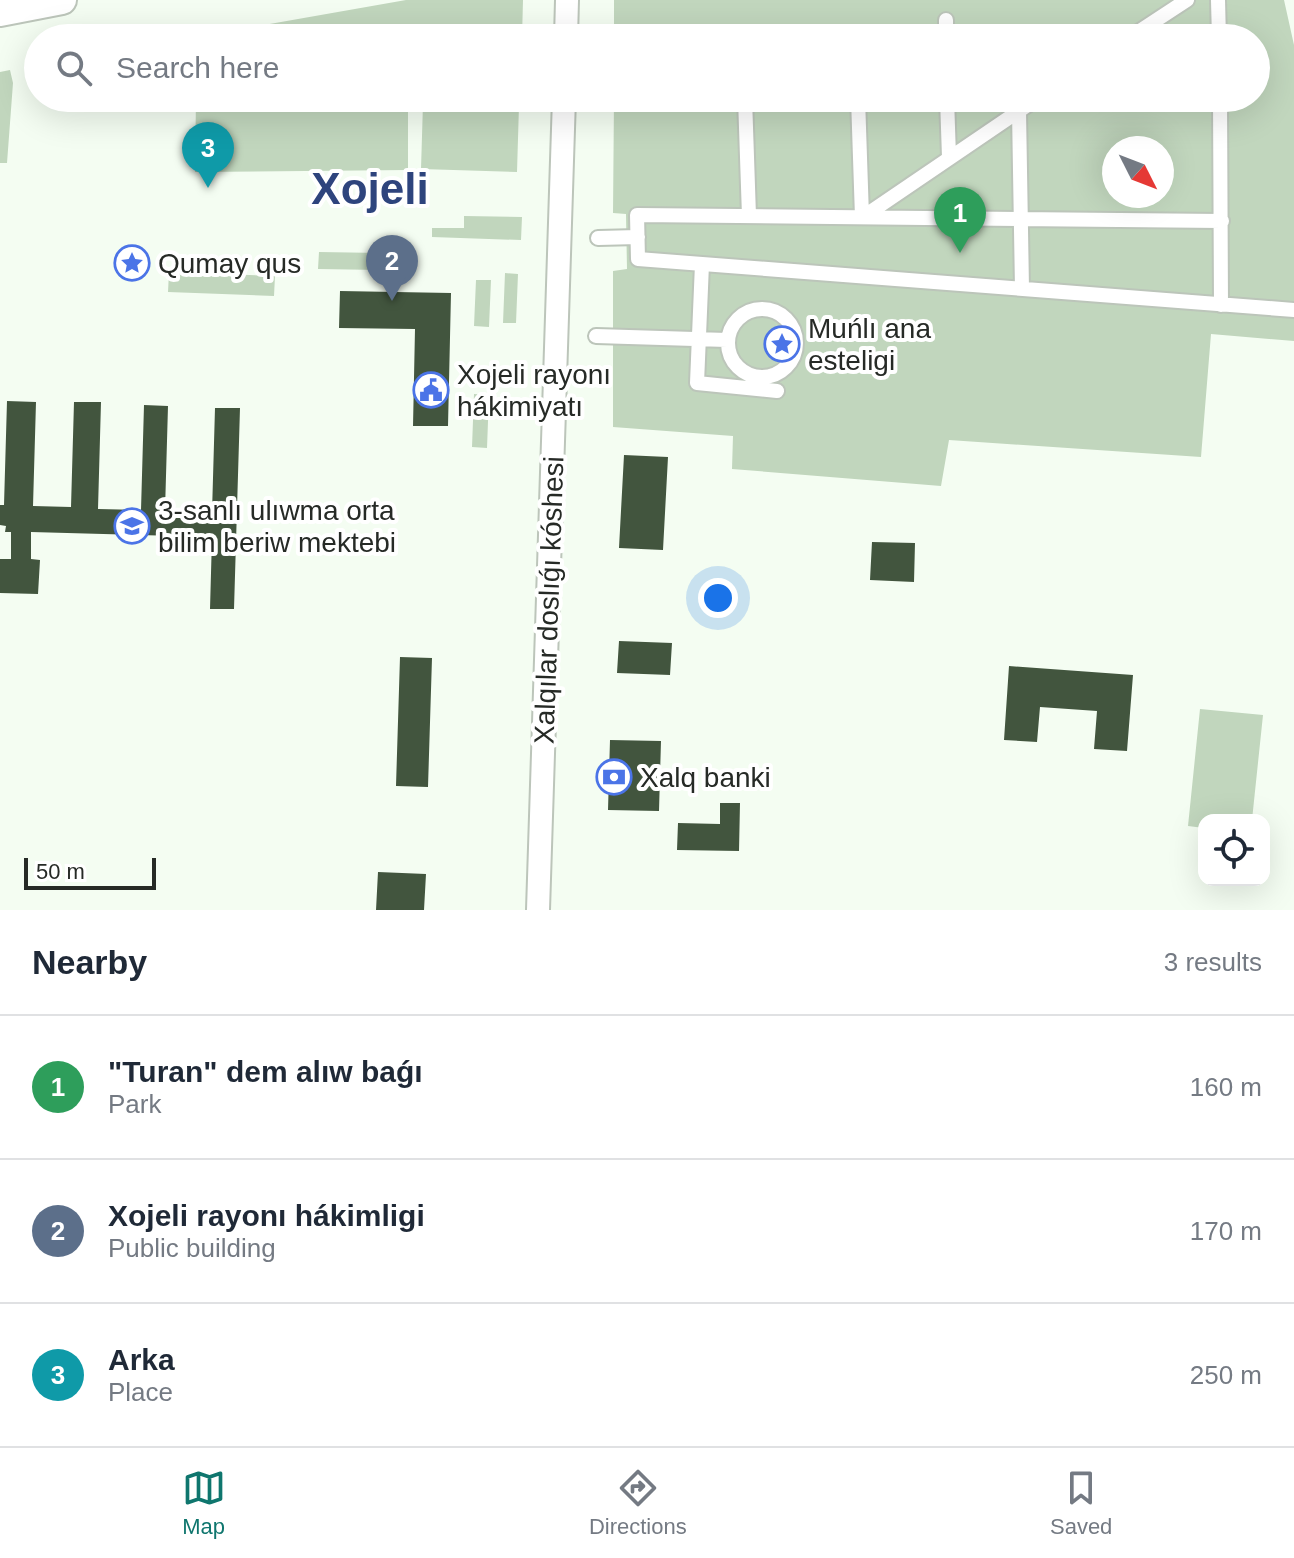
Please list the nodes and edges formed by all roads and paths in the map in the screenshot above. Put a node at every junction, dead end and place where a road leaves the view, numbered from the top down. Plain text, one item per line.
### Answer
1 (62, 0) edge
2 (567, 0) edge
3 (1187, 0) edge
4 (1218, 0) edge
5 (0, 12) edge
6 (946, 20) dead end
7 (566, 24) edge
8 (946, 24) edge
9 (1150, 24) edge
10 (1219, 24) edge
11 (564, 112) edge
12 (745, 112) edge
13 (858, 112) edge
14 (947, 112) edge
15 (1017, 112) edge
16 (1019, 112) edge
17 (1220, 112) edge
18 (949, 157) junction
19 (749, 216) junction
20 (862, 217) junction
21 (1021, 219) junction
22 (1222, 221) junction
23 (638, 237) junction
24 (598, 238) dead end
25 (702, 264) junction
26 (1022, 289) junction
27 (1221, 305) junction
28 (1294, 310) edge
29 (596, 336) dead end
30 (727, 340) junction
31 (760, 384) junction
32 (777, 391) dead end
33 (538, 910) edge

1 - 5 main road
2 - 7 street
3 - 9 street
4 - 10 street
6 - 8 street
11 - 33 street, Xalqılar doslıǵı kóshesi
12 - 19 street
13 - 20 street
14 - 18 street
15 - 18 street
16 - 21 street
17 - 22 street
18 - 20 street
19 - 20 street
19 - 23 street
20 - 21 street
21 - 22 street
21 - 26 street
22 - 27 street
23 - 24 street
23 - 25 street
25 - 26 street
25 - 31 street
26 - 27 street
27 - 28 street
29 - 30 street
30 - 31 street
30 - 31 street
31 - 32 street

